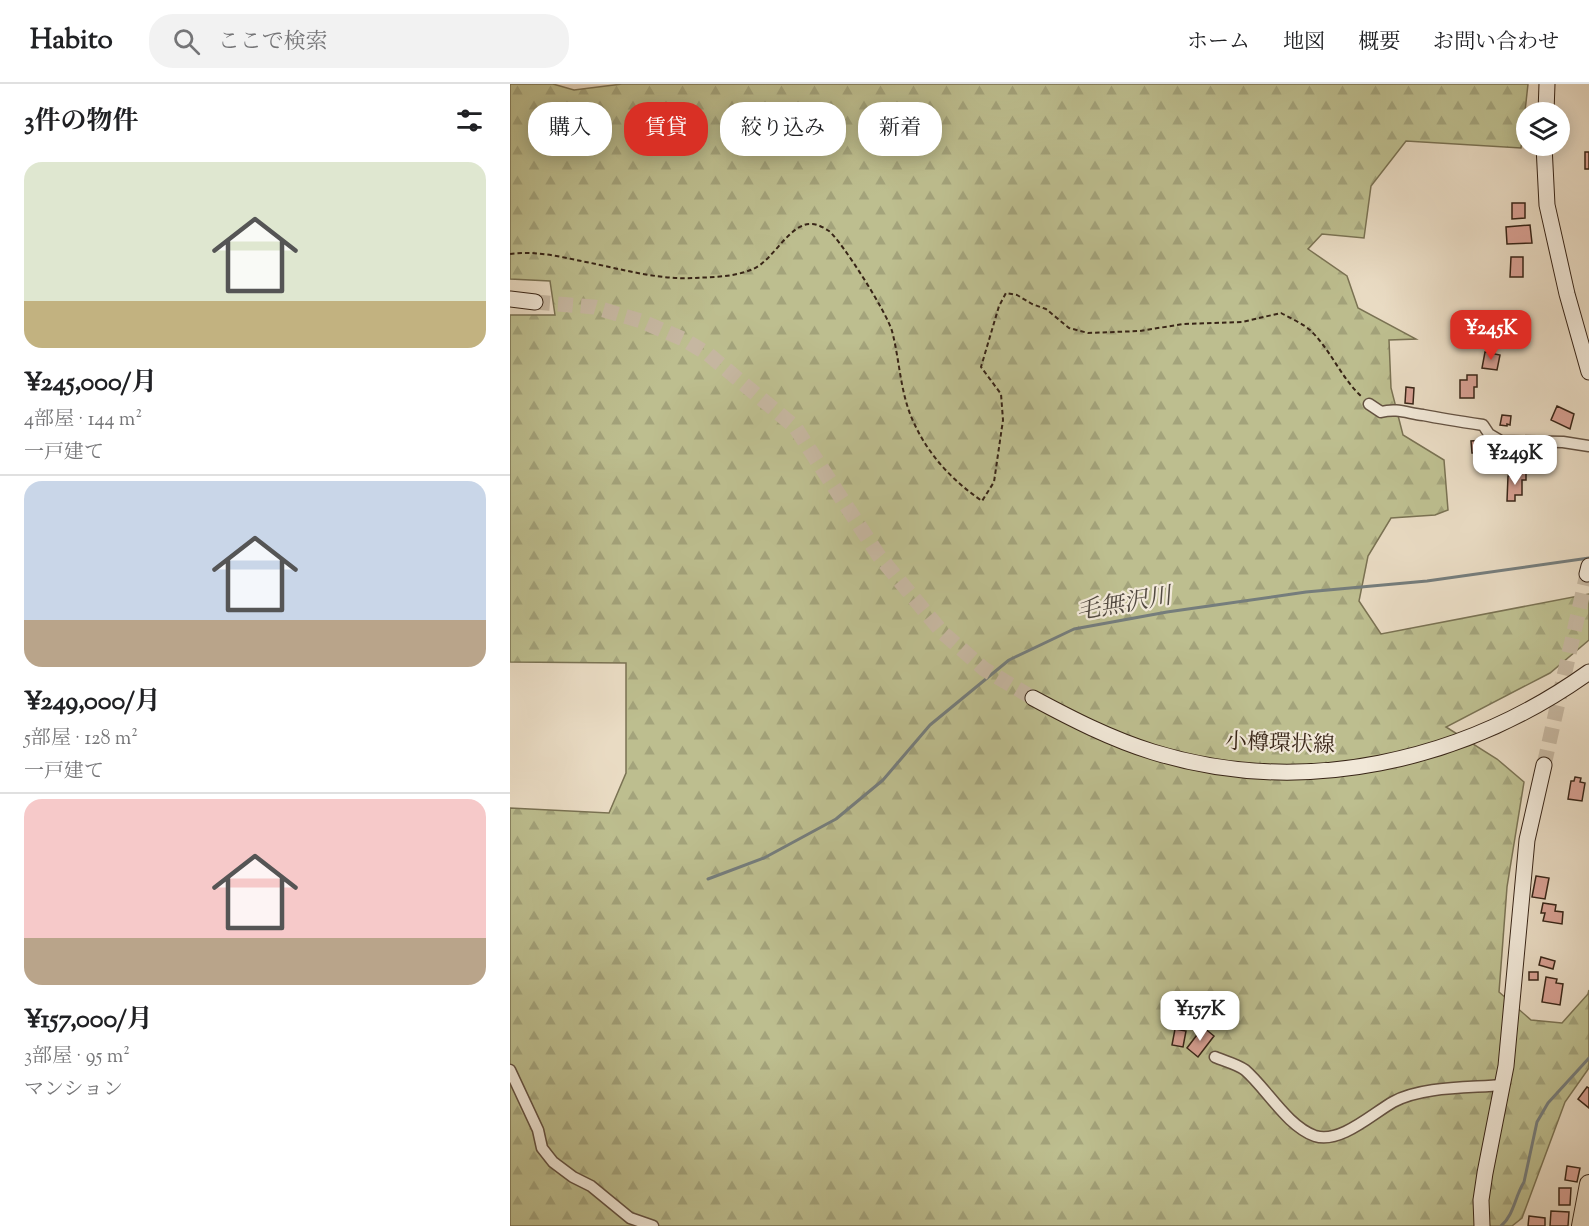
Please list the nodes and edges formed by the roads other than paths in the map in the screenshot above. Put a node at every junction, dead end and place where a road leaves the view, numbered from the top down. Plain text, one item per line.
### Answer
1 (1547, 84) edge
2 (1546, 102) edge
3 (1544, 156) edge
4 (510, 299) edge
5 (535, 302) tunnel mouth
6 (1589, 372) edge
7 (1370, 404) road end
8 (1589, 446) edge
9 (1589, 672) edge
10 (1033, 698) tunnel mouth
11 (1544, 765) tunnel mouth
12 (1215, 1057) dead end
13 (510, 1070) edge
14 (1502, 1085) junction
15 (1589, 1184) edge
16 (1584, 1215) edge
17 (653, 1226) edge
18 (1482, 1226) edge

1 - 2 street
3 - 6 street
4 - 5 street
7 - 8 street
9 - 10 street, 小樽環状線
11 - 14 street
12 - 14 street
13 - 17 street
14 - 18 street
15 - 16 main road

